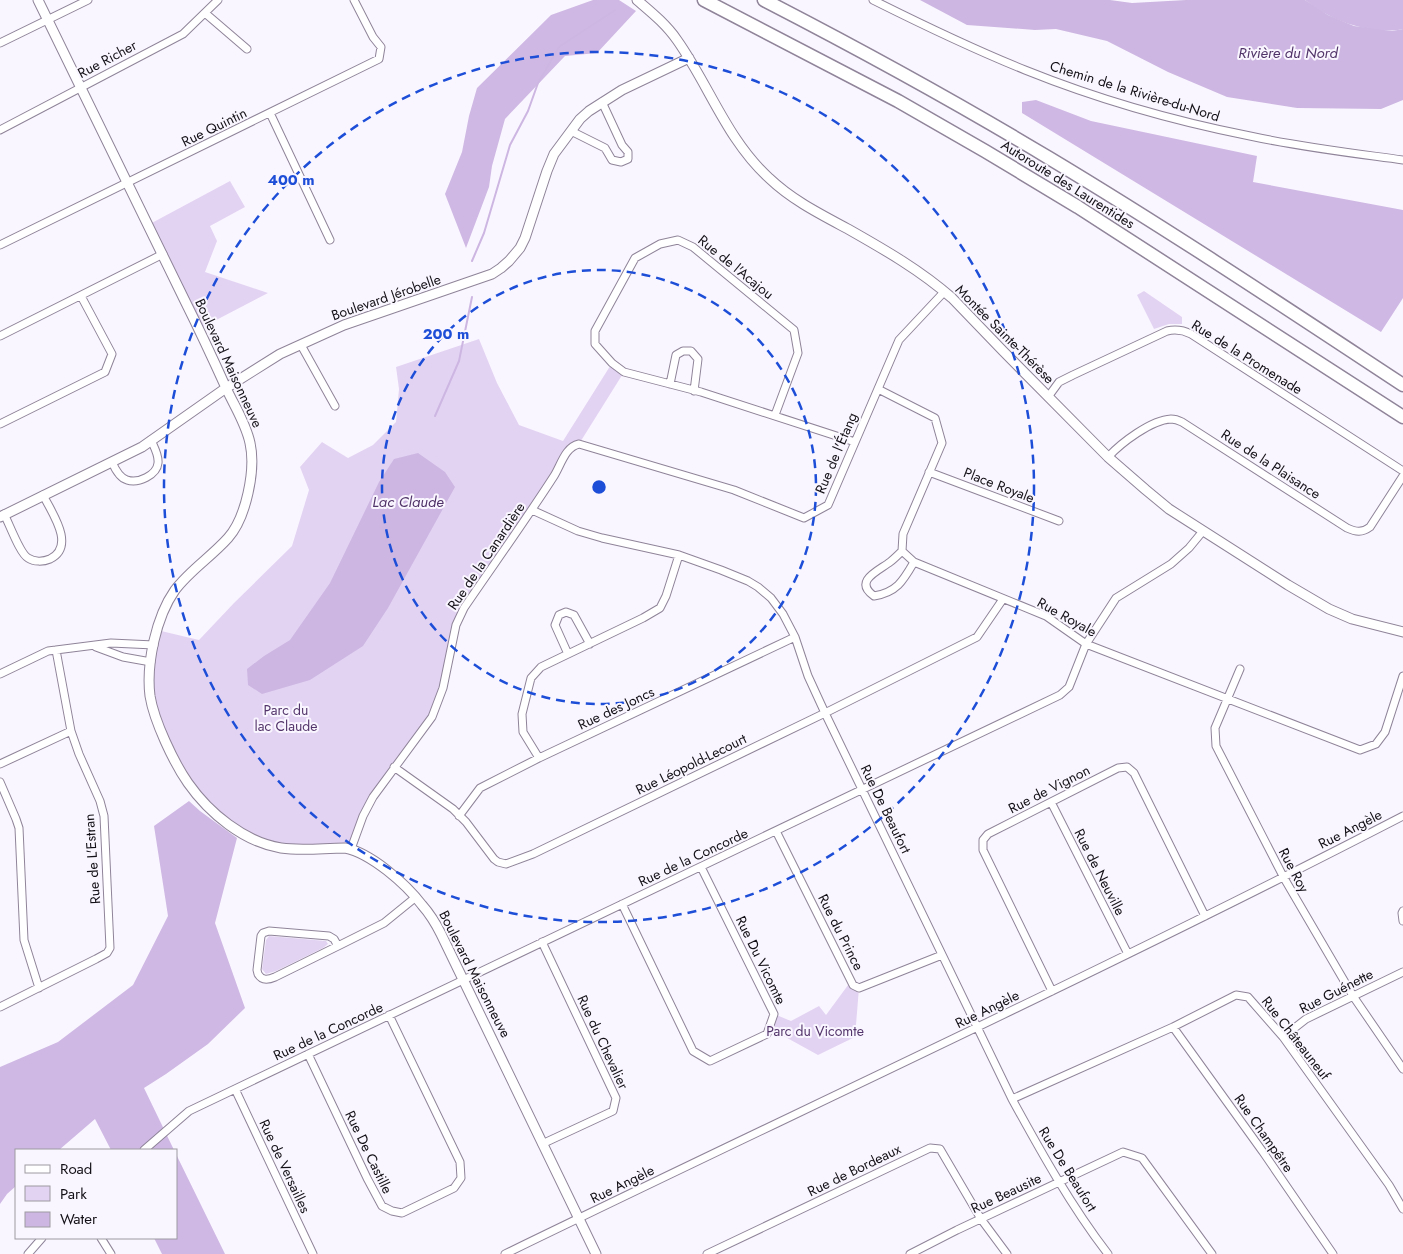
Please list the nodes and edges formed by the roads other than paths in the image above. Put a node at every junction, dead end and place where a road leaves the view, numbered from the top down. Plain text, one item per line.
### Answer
1 (38, 0) edge
2 (88, 0) edge
3 (218, 0) edge
4 (354, 0) edge
5 (637, 0) edge
6 (704, 0) edge
7 (764, 0) edge
8 (873, 0) edge
9 (205, 13) junction
10 (48, 20) junction
11 (0, 43) edge
12 (247, 49) dead end
13 (688, 58) junction
14 (81, 87) junction
15 (602, 102) junction
16 (270, 113) junction
17 (0, 130) edge
18 (571, 131) junction
19 (1403, 160) edge
20 (128, 183) junction
21 (330, 240) dead end
22 (0, 245) edge
23 (163, 254) junction
24 (944, 292) junction
25 (81, 296) junction
26 (0, 336) edge
27 (301, 345) junction
28 (670, 384) junction
29 (1403, 384) edge
30 (226, 388) junction
31 (878, 389) junction
32 (694, 391) junction
33 (1048, 397) junction
34 (335, 406) dead end
35 (775, 415) junction
36 (1403, 417) edge
37 (0, 424) edge
38 (151, 440) junction
39 (855, 442) junction
40 (579, 444) joint
41 (1108, 457) junction
42 (112, 462) junction
43 (1403, 471) edge
44 (929, 472) junction
45 (1403, 476) edge
46 (43, 495) junction
47 (532, 510) junction
48 (2, 516) edge
49 (1059, 521) dead end
50 (1204, 531) junction
51 (902, 551) junction
52 (679, 555) junction
53 (914, 562) junction
54 (1003, 599) junction
55 (1403, 632) edge
56 (795, 637) junction
57 (590, 644) junction
58 (1086, 644) junction
59 (154, 645) junction
60 (93, 646) junction
61 (56, 650) junction
62 (568, 654) junction
63 (151, 662) junction
64 (1240, 669) dead end
65 (0, 674) edge
66 (1403, 676) edge
67 (1228, 699) junction
68 (825, 713) junction
69 (72, 732) junction
70 (539, 758) junction
71 (0, 764) edge
72 (394, 767) junction
73 (0, 782) edge
74 (862, 790) junction
75 (1051, 802) junction
76 (459, 816) junction
77 (1403, 816) edge
78 (776, 831) junction
79 (351, 849) junction
80 (701, 867) junction
81 (1284, 878) junction
82 (416, 897) junction
83 (622, 904) junction
84 (1403, 912) edge
85 (1205, 916) junction
86 (1403, 922) edge
87 (542, 942) junction
88 (338, 946) junction
89 (1128, 954) junction
90 (942, 955) junction
91 (1403, 972) edge
92 (464, 980) junction
93 (39, 988) junction
94 (1052, 991) junction
95 (1353, 996) junction
96 (0, 1007) edge
97 (389, 1015) junction
98 (1173, 1027) junction
99 (978, 1028) junction
100 (1284, 1037) junction
101 (308, 1054) junction
102 (1403, 1069) edge
103 (234, 1089) junction
104 (1012, 1098) junction
105 (542, 1144) junction
106 (145, 1149) edge
107 (1060, 1182) junction
108 (1403, 1209) edge
109 (579, 1219) junction
110 (981, 1219) junction
111 (41, 1239) edge
112 (102, 1239) edge
113 (28, 1254) edge
114 (111, 1254) edge
115 (313, 1254) edge
116 (505, 1254) edge
117 (596, 1254) edge
118 (707, 1254) edge
119 (910, 1254) edge
120 (1007, 1254) edge
121 (1108, 1254) edge
122 (1212, 1254) edge
123 (1333, 1254) edge

1 - 10 street, Boulevard Maisonneuve
2 - 10 street
3 - 9 street, Rue Richer
4 - 16 street, Rue Quintin
5 - 13 street, Montée Sainte-Thérèse
6 - 36 highway, Autoroute des Laurentides
7 - 29 highway, Autoroute des Laurentides
8 - 19 street, Chemin de la Rivière-du-Nord
9 - 12 street
9 - 14 street, Rue Richer
10 - 11 street
10 - 14 street, Boulevard Maisonneuve
13 - 15 street, Boulevard Jérobelle
13 - 24 street, Montée Sainte-Thérèse
14 - 17 street, Rue Richer
14 - 20 street, Boulevard Maisonneuve
15 - 18 street, Boulevard Jérobelle
15 - 18 street
16 - 20 street, Rue Quintin
16 - 21 street
18 - 27 street, Boulevard Jérobelle
20 - 22 street, Rue Quintin
20 - 23 street, Boulevard Maisonneuve
23 - 25 street
23 - 30 street, Boulevard Maisonneuve
24 - 31 street, Rue de l'Étang
24 - 33 street, Montée Sainte-Thérèse
25 - 26 street
25 - 37 street
27 - 30 street, Boulevard Jérobelle
27 - 34 street
28 - 32 street, Rue de l'Acajou
28 - 32 street
28 - 35 street, Rue de l'Acajou
30 - 38 street, Boulevard Jérobelle
30 - 59 street, Boulevard Maisonneuve
31 - 39 street, Rue de l'Étang
31 - 44 street
32 - 35 street, Rue de l'Acajou
33 - 41 street, Montée Sainte-Thérèse
33 - 43 street, Rue de la Promenade
35 - 39 street, Rue de l'Acajou
38 - 42 street, Boulevard Jérobelle
38 - 42 street
39 - 40 street, Rue de l'Étang
40 - 47 street, Rue de la Canardière
41 - 45 street, Rue de la Plaisance
41 - 50 street, Montée Sainte-Thérèse
42 - 46 street, Boulevard Jérobelle
44 - 49 street, Place Royale
44 - 51 street
46 - 48 street, Boulevard Jérobelle
46 - 48 street, Boulevard Jérobelle
47 - 52 street, Rue De Beaufort
47 - 72 street, Rue de la Canardière
50 - 55 street, Montée Sainte-Thérèse
50 - 58 street, Rue de la Concorde
51 - 53 street, Rue Royale
51 - 53 street
52 - 56 street, Rue De Beaufort
52 - 57 street
53 - 54 street, Rue Royale
54 - 58 street, Rue Royale
54 - 68 street, Rue Léopold-Lecourt
56 - 68 street, Rue De Beaufort
56 - 70 street, Rue des Joncs
57 - 62 street
57 - 62 street
58 - 67 street, Rue Royale
58 - 74 street, Rue de la Concorde
59 - 60 street
59 - 63 street, Boulevard Maisonneuve
60 - 61 street
60 - 63 street
61 - 65 street
61 - 69 street, Rue de L'Estran
62 - 70 street
63 - 79 street, Boulevard Maisonneuve
64 - 67 street, Rue Roy
66 - 67 street, Rue Royale
67 - 81 street, Rue Roy
68 - 74 street, Rue De Beaufort
68 - 76 street, Rue Léopold-Lecourt
69 - 71 street
69 - 93 street, Rue de L'Estran
70 - 76 street, Rue des Joncs
72 - 76 street, Rue Léopold-Lecourt
72 - 79 street, Rue de la Canardière
73 - 93 street
74 - 78 street, Rue de la Concorde
74 - 90 street, Rue De Beaufort
75 - 85 street, Rue de Vignon
75 - 89 street, Rue de Neuville
75 - 94 street, Rue de Vignon
77 - 81 street, Rue Angèle
78 - 80 street, Rue de la Concorde
78 - 90 street, Rue du Prince
79 - 82 street, Boulevard Maisonneuve
80 - 83 street, Rue de la Concorde
80 - 83 street, Rue Du Vicomte
81 - 85 street, Rue Angèle
81 - 95 street, Rue Roy
82 - 88 street
82 - 92 street, Boulevard Maisonneuve
83 - 87 street, Rue de la Concorde
84 - 86 street
85 - 89 street, Rue Angèle
87 - 92 street, Rue de la Concorde
87 - 105 street, Rue du Chevalier
88 - 88 street
89 - 94 street, Rue Angèle
90 - 99 street, Rue De Beaufort
91 - 95 street, Rue Guénette
92 - 97 street, Rue de la Concorde
92 - 105 street, Boulevard Maisonneuve
93 - 96 street, Rue de L'Estran
94 - 99 street, Rue Angèle
95 - 100 street, Rue Guénette
95 - 102 street, Rue Roy
97 - 101 street, Rue de la Concorde
97 - 101 street, Rue De Castille
98 - 100 street, Rue Châteauneuf
98 - 104 street, Rue Châteauneuf
98 - 123 street, Rue Champêtre
99 - 104 street, Rue De Beaufort
99 - 109 street, Rue Angèle
100 - 108 street, Rue Châteauneuf
101 - 103 street, Rue de la Concorde
103 - 106 street, Rue de la Concorde
103 - 115 street, Rue de Versailles
104 - 107 street, Rue De Beaufort
105 - 109 street, Boulevard Maisonneuve
107 - 110 street, Rue Beausite
107 - 121 street, Rue De Beaufort
107 - 122 street, Rue Beausite
109 - 116 street, Rue Angèle
109 - 117 street, Boulevard Maisonneuve
110 - 118 street, Rue de Bordeaux
110 - 119 street, Rue Beausite
110 - 120 street
111 - 113 street
112 - 114 street

